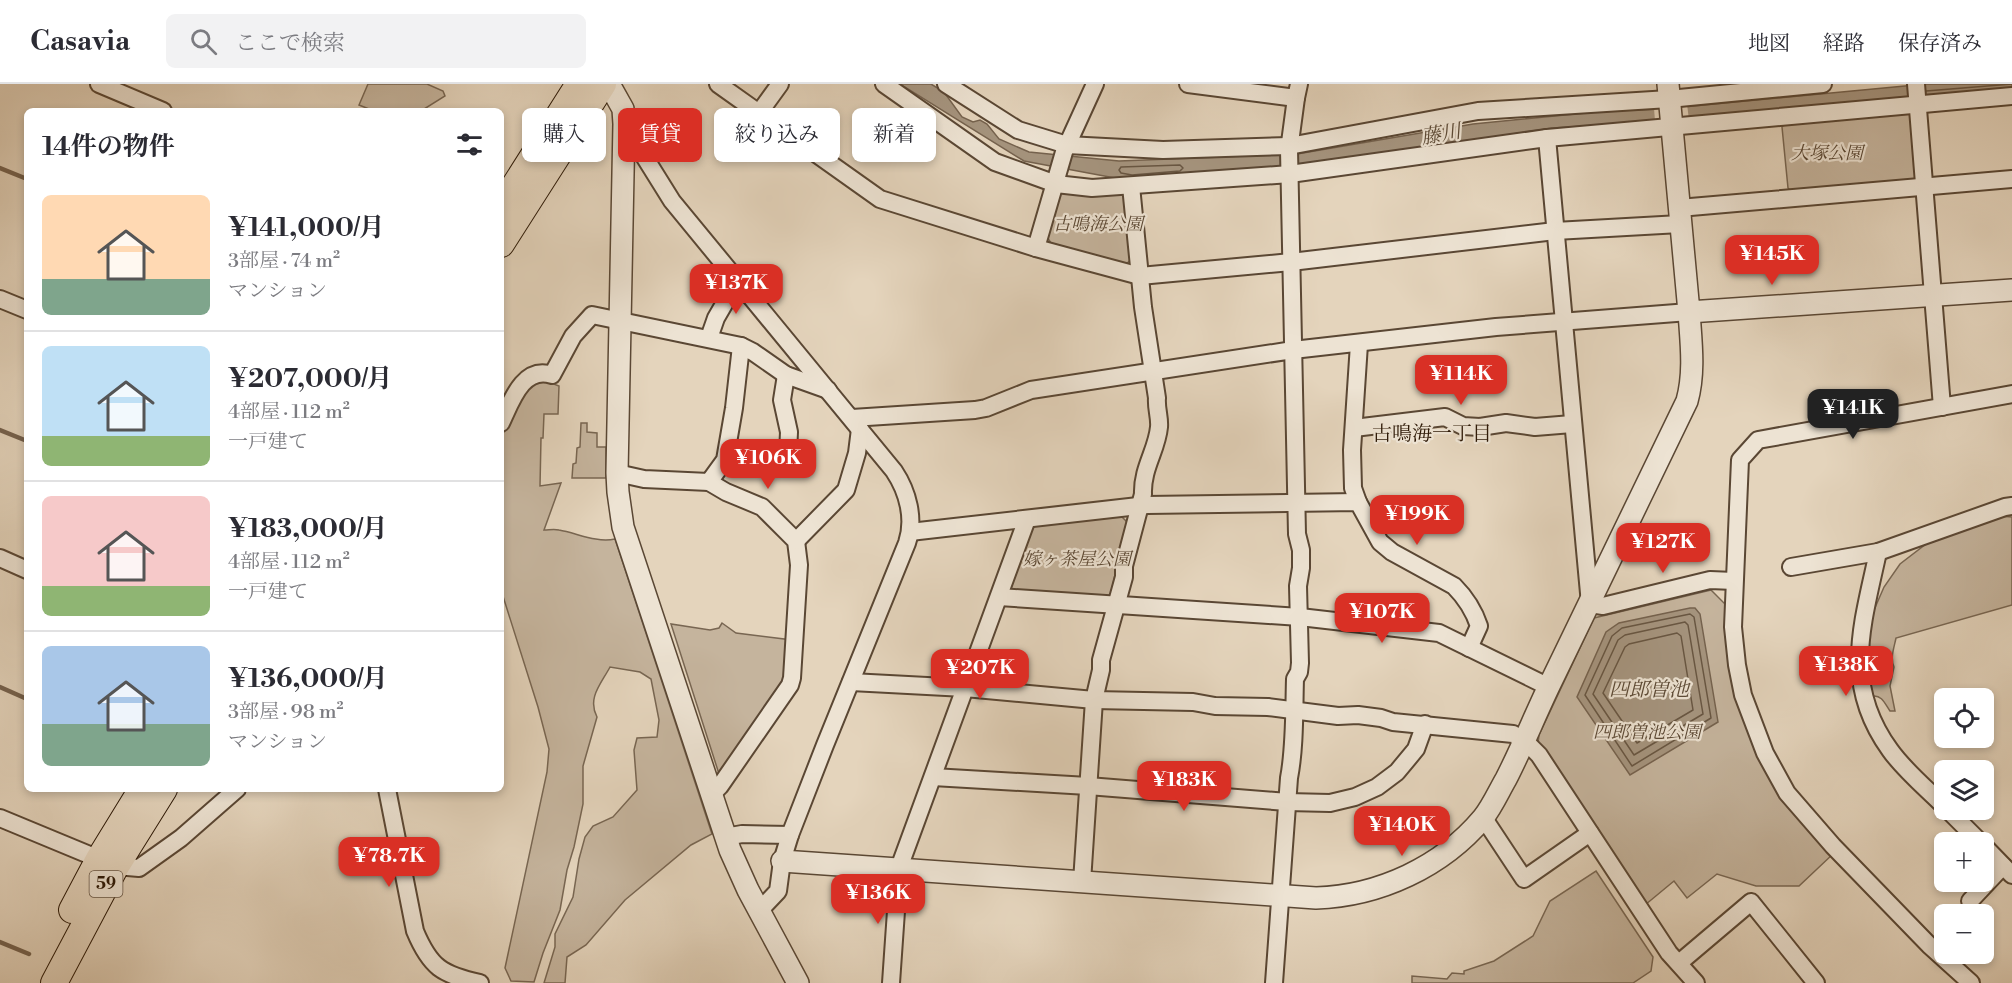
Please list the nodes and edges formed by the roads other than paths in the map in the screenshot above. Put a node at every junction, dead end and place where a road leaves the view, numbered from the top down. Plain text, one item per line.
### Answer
1 (99, 84) edge
2 (579, 84) edge
3 (603, 84) edge
4 (609, 84) edge
5 (718, 84) edge
6 (780, 84) edge
7 (884, 84) edge
8 (946, 84) edge
9 (1095, 84) edge
10 (1188, 84) edge
11 (1823, 84) edge
12 (1298, 91) edge
13 (1917, 96) edge
14 (2012, 96) edge
15 (1670, 107) edge
16 (156, 108) edge
17 (622, 108) edge
18 (752, 108) edge
19 (763, 108) edge
20 (1547, 138) junction
21 (1289, 148) junction
22 (1065, 149) junction
23 (623, 162) edge
24 (648, 162) edge
25 (828, 162) edge
26 (1290, 171) junction
27 (2012, 179) edge
28 (1057, 181) junction
29 (1131, 186) junction
30 (1925, 186) junction
31 (504, 202) edge
32 (1679, 216) junction
33 (1555, 231) junction
34 (504, 239) edge
35 (1036, 248) junction
36 (1291, 262) junction
37 (1140, 276) junction
38 (738, 280) junction
39 (2012, 290) edge
40 (1934, 294) junction
41 (0, 299) edge
42 (24, 309) edge
43 (1689, 312) junction
44 (620, 320) junction
45 (1564, 322) junction
46 (709, 338) junction
47 (1359, 344) junction
48 (741, 346) junction
49 (793, 348) junction
50 (1293, 350) junction
51 (1152, 370) junction
52 (782, 372) junction
53 (829, 390) junction
54 (2012, 393) edge
55 (1942, 407) junction
56 (504, 417) edge
57 (856, 424) junction
58 (1572, 424) junction
59 (1354, 428) junction
60 (788, 453) dead end
61 (617, 473) junction
62 (709, 482) junction
63 (1358, 502) junction
64 (1297, 503) junction
65 (1141, 505) junction
66 (2012, 506) edge
67 (1027, 519) junction
68 (910, 532) junction
69 (796, 541) junction
70 (1878, 552) junction
71 (0, 558) edge
72 (1791, 567) dead end
73 (24, 569) edge
74 (1734, 581) junction
75 (999, 597) junction
76 (1117, 604) junction
77 (1590, 604) junction
78 (1300, 617) junction
79 (1469, 648) junction
80 (851, 682) junction
81 (1549, 687) junction
82 (965, 688) junction
83 (1094, 699) junction
84 (1294, 711) junction
85 (1425, 724) junction
86 (1525, 741) junction
87 (933, 777) junction
88 (1088, 786) junction
89 (141, 792) edge
90 (162, 792) edge
91 (234, 792) edge
92 (388, 792) edge
93 (712, 794) junction
94 (1934, 796) edge
95 (1287, 802) junction
96 (1483, 817) junction
97 (0, 818) edge
98 (1958, 820) edge
99 (1970, 832) edge
100 (1590, 833) junction
101 (790, 835) junction
102 (725, 837) junction
103 (1994, 856) edge
104 (782, 861) junction
105 (108, 862) junction
106 (898, 868) junction
107 (2008, 870) edge
108 (1082, 882) junction
109 (1280, 895) junction
110 (1970, 901) dead end
111 (760, 910) junction
112 (1679, 963) junction
113 (434, 976) edge
114 (36, 983) edge
115 (54, 983) edge
116 (480, 983) edge
117 (798, 983) edge
118 (891, 983) edge
119 (1274, 983) edge
120 (1696, 983) edge
121 (1816, 983) edge
122 (1971, 983) edge

1 - 16 street
2 - 31 main road
3 - 34 main road
4 - 17 street
5 - 18 street
6 - 19 street
7 - 28 street
8 - 22 street
9 - 22 street
10 - 12 street
11 - 15 street
12 - 21 street
13 - 14 street
13 - 15 street
13 - 30 street
15 - 20 street
15 - 21 street
15 - 32 street
20 - 26 street
20 - 33 street
21 - 22 street
21 - 26 street
22 - 28 street
23 - 44 street
24 - 38 street
25 - 35 street
26 - 29 street
26 - 36 street
27 - 30 street
28 - 29 street
28 - 35 street
29 - 37 street
30 - 32 street
30 - 40 street
32 - 33 street
32 - 43 street
33 - 36 street
33 - 45 street
35 - 37 street
36 - 37 street
36 - 50 street
37 - 51 street
38 - 46 street
38 - 49 street
39 - 40 street
40 - 43 street
40 - 55 street
41 - 42 street
43 - 45 street
43 - 77 street
44 - 46 street
44 - 56 street
44 - 61 street
45 - 47 street
45 - 58 street
46 - 48 street
47 - 50 street
47 - 59 street
48 - 52 street
48 - 62 street
49 - 52 street
49 - 53 street
50 - 51 street
50 - 64 street
51 - 57 street
51 - 65 street
52 - 53 street
52 - 60 street
53 - 57 street
54 - 55 street
55 - 74 street
57 - 68 street
57 - 69 street
58 - 59 street
58 - 77 street
59 - 63 street
61 - 62 street
61 - 93 street
62 - 69 street
63 - 64 street
63 - 79 street
64 - 65 street
64 - 78 street
65 - 67 street
65 - 76 street
66 - 70 street
67 - 68 street
67 - 75 street
68 - 80 street
69 - 93 street
70 - 72 street
70 - 94 street
71 - 73 street
74 - 77 street
74 - 122 street
75 - 76 street
75 - 82 street
76 - 78 street
76 - 83 street
77 - 81 street
78 - 79 street
78 - 84 street
79 - 81 street
80 - 82 street
80 - 101 street
81 - 86 street
82 - 83 street
82 - 87 street
83 - 84 street
83 - 88 street
84 - 85 street
84 - 95 street
85 - 86 street
85 - 95 street
86 - 96 street
86 - 100 street
87 - 88 street
87 - 106 street
88 - 95 street
88 - 108 street
89 - 105 main road, 59
90 - 105 main road, 59
91 - 105 street
92 - 113 street
93 - 102 street
95 - 109 street
96 - 100 street
96 - 109 street
97 - 105 street
98 - 99 street
100 - 112 street
101 - 102 street
101 - 104 street
102 - 111 street
103 - 107 street
104 - 106 street
104 - 111 street
105 - 114 main road, 59
105 - 115 main road, 59
106 - 108 street
106 - 118 street
107 - 110 street
108 - 109 street
109 - 119 street
111 - 117 street
112 - 120 street
112 - 121 street
113 - 116 street

